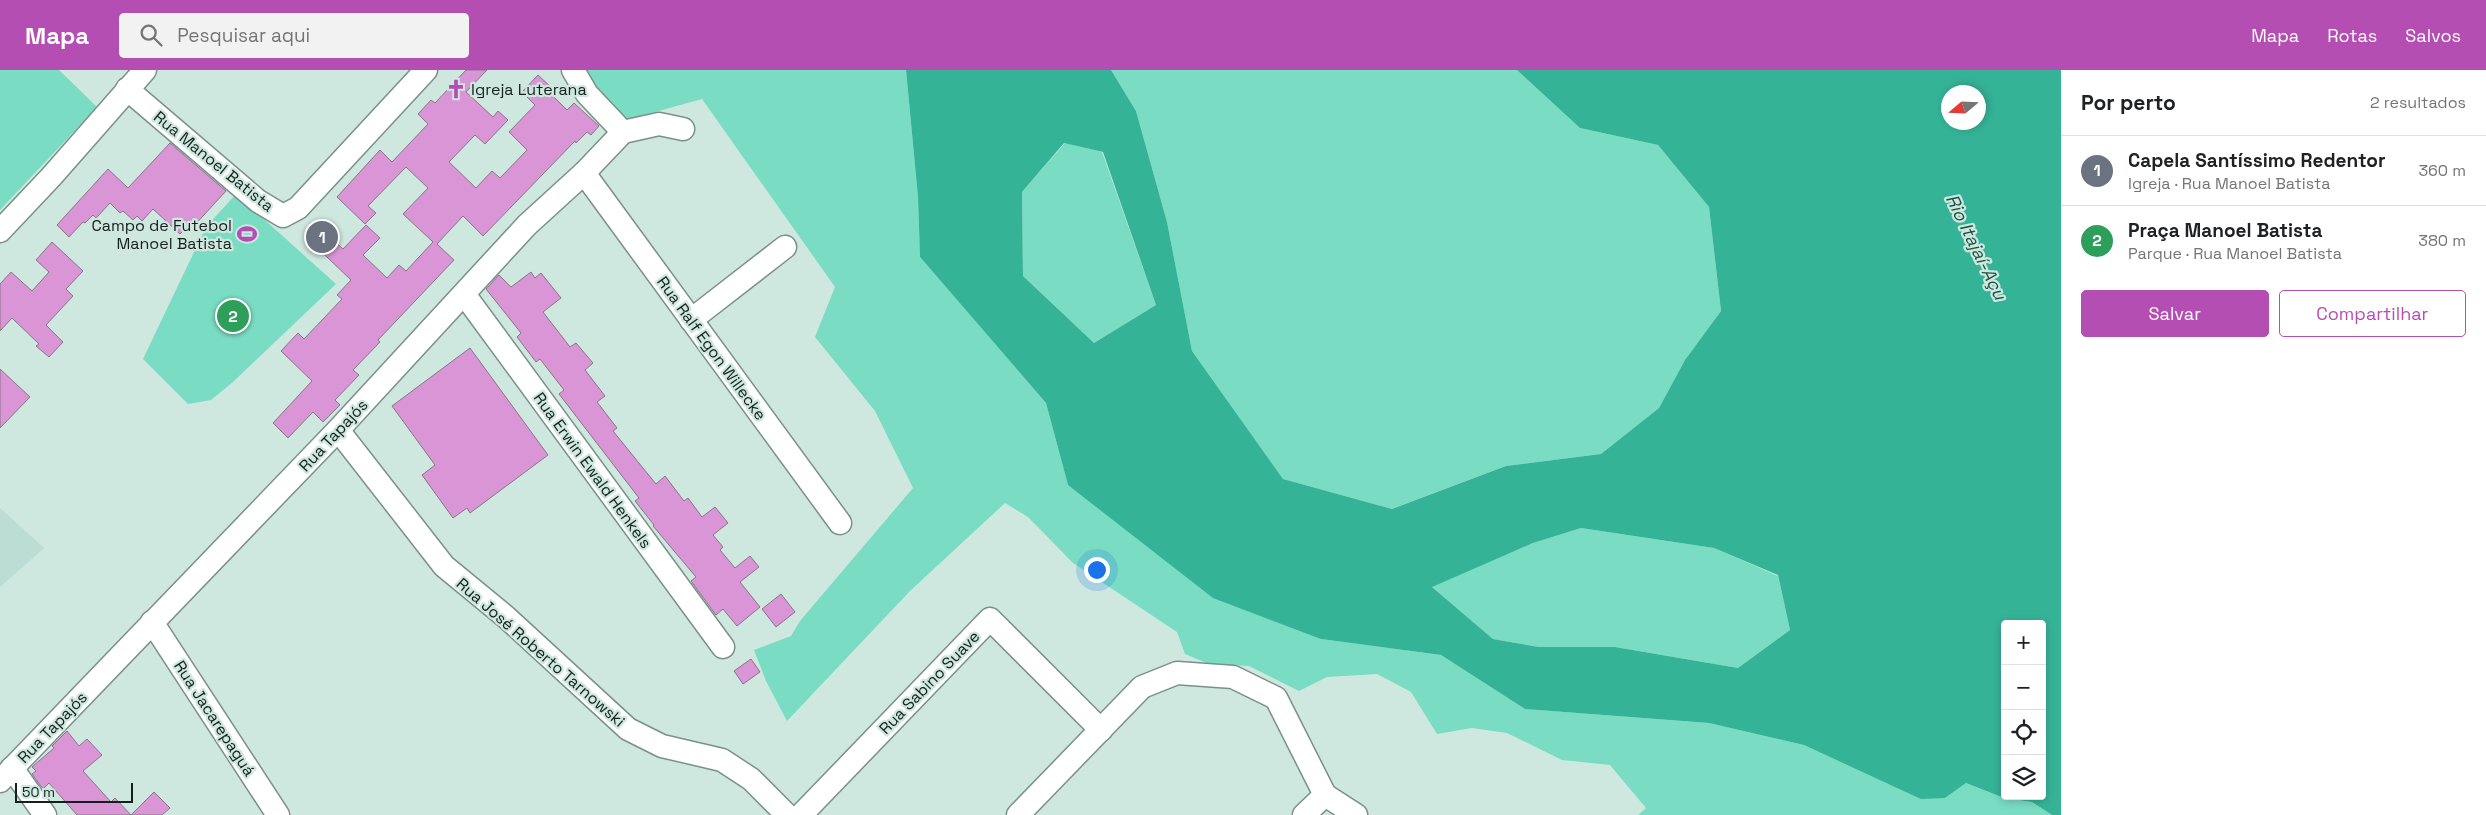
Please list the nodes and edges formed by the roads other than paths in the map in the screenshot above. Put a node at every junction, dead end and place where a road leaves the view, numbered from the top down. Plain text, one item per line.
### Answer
1 (145, 70) edge
2 (426, 70) edge
3 (573, 70) edge
4 (127, 89) junction
5 (682, 129) dead end
6 (623, 132) junction
7 (584, 173) junction
8 (0, 230) edge
9 (785, 247) dead end
10 (464, 294) junction
11 (691, 320) junction
12 (338, 430) junction
13 (840, 522) dead end
14 (152, 622) junction
15 (723, 647) dead end
16 (1101, 730) junction
17 (6, 775) edge
18 (1325, 795) junction
19 (45, 815) edge
20 (278, 815) edge
21 (787, 815) edge
22 (801, 815) edge
23 (1018, 815) edge
24 (1304, 815) edge
25 (1356, 815) edge

1 - 4 street
2 - 4 street, Rua Manoel Batista
3 - 6 street
4 - 8 street
5 - 6 street
6 - 7 street, Rua Tapajós
7 - 10 street, Rua Tapajós
7 - 11 street, Rua Ralf Egon Willecke
9 - 11 street
10 - 12 street, Rua Tapajós
10 - 15 street, Rua Erwin Ewald Henkels
11 - 13 street, Rua Ralf Egon Willecke
12 - 14 street, Rua Tapajós
12 - 21 street, Rua José Roberto Tarnowski
14 - 17 street, Rua Tapajós
14 - 20 street, Rua Jacarepaguá
16 - 18 street
16 - 22 street, Rua Sabino Suave
16 - 23 street
17 - 19 street
18 - 24 street
18 - 25 street

